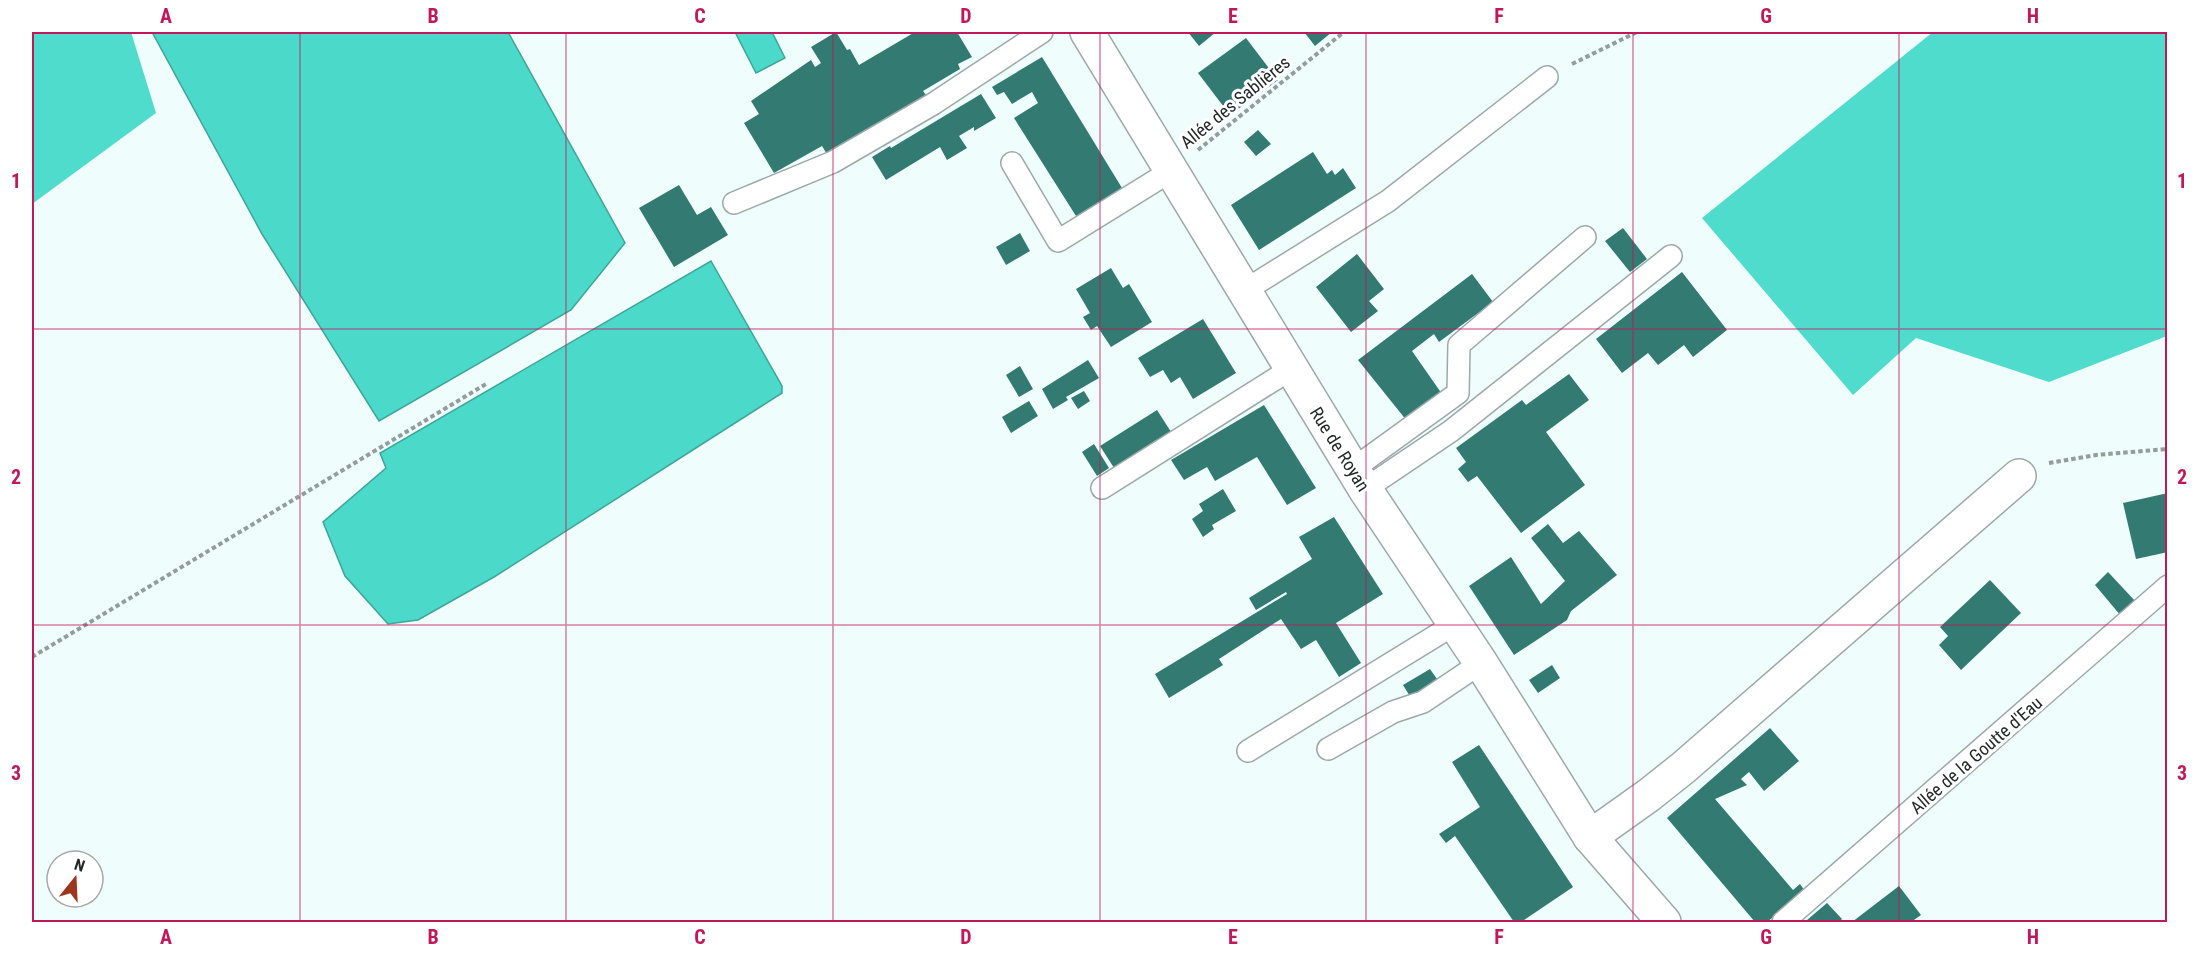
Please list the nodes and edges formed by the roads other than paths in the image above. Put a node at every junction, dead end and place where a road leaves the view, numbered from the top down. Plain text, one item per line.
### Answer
1 (1042, 32) edge
2 (1094, 35) edge
3 (1547, 77) road end
4 (1012, 163) dead end
5 (1172, 171) junction
6 (734, 203) dead end
7 (1585, 237) dead end
8 (1671, 256) dead end
9 (1244, 291) junction
10 (1291, 369) junction
11 (2019, 476) road end
12 (1359, 479) junction
13 (1102, 488) dead end
14 (2168, 586) edge
15 (1455, 624) junction
16 (1481, 663) junction
17 (1328, 749) dead end
18 (1248, 751) dead end
19 (1598, 847) junction
20 (1788, 921) edge
21 (1645, 922) edge
22 (1664, 922) edge

1 - 6 lane
2 - 5 main road, Rue de Royan
3 - 9 lane
4 - 5 lane
5 - 9 main road, Rue de Royan
7 - 12 lane
8 - 12 lane
9 - 10 main road, Rue de Royan
10 - 12 main road, Rue de Royan
10 - 13 lane
11 - 19 main road
12 - 15 main road, Rue de Royan
14 - 20 lane, Allée de la Goutte d'Eau
15 - 16 main road, Rue de Royan
15 - 18 lane
16 - 17 lane
16 - 19 main road, Rue de Royan
19 - 21 main road, Rue de Royan
19 - 22 main road, Rue de Royan

